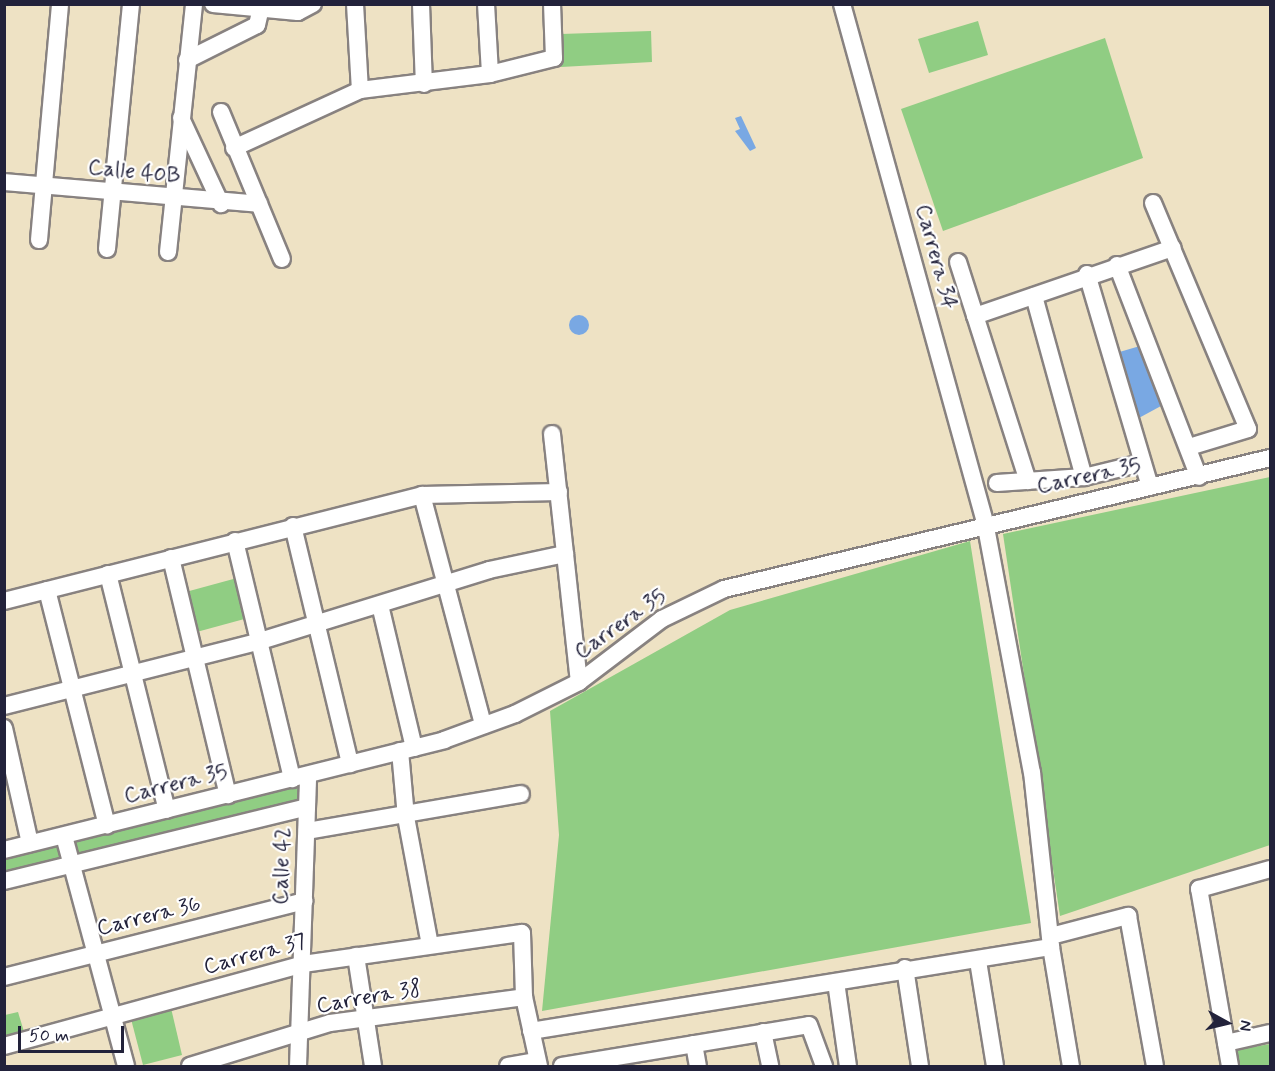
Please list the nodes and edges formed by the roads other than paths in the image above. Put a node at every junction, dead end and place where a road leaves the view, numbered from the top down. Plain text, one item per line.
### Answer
1 (60, 4) edge
2 (131, 4) edge
3 (194, 4) edge
4 (213, 4) edge
5 (313, 4) edge
6 (355, 4) edge
7 (421, 4) edge
8 (486, 4) edge
9 (552, 4) edge
10 (842, 4) edge
11 (262, 7) edge
12 (187, 60) junction
13 (490, 74) junction
14 (424, 84) junction
15 (360, 90) junction
16 (221, 112) dead end
17 (181, 118) junction
18 (234, 148) junction
19 (4, 182) edge
20 (42, 186) junction
21 (114, 193) junction
22 (172, 199) junction
23 (1153, 203) dead end
24 (221, 204) junction
25 (259, 204) junction
26 (39, 240) dead end
27 (1173, 248) junction
28 (107, 249) dead end
29 (168, 252) dead end
30 (282, 259) dead end
31 (958, 262) dead end
32 (1117, 265) junction
33 (1087, 274) junction
34 (1034, 296) junction
35 (975, 316) junction
36 (552, 434) dead end
37 (1189, 447) junction
38 (1270, 458) edge
39 (1142, 462) junction
40 (1083, 477) junction
41 (1199, 477) junction
42 (1028, 481) junction
43 (997, 483) dead end
44 (1150, 487) junction
45 (559, 492) junction
46 (422, 495) junction
47 (984, 522) junction
48 (293, 526) junction
49 (235, 541) junction
50 (565, 554) junction
51 (171, 558) junction
52 (108, 574) junction
53 (446, 586) junction
54 (47, 590) junction
55 (4, 601) edge
56 (380, 605) junction
57 (317, 623) junction
58 (257, 642) junction
59 (195, 658) junction
60 (134, 673) junction
61 (579, 682) junction
62 (72, 689) junction
63 (4, 706) edge
64 (483, 725) junction
65 (4, 728) edge
66 (407, 749) junction
67 (350, 764) junction
68 (9, 768) edge
69 (300, 777) junction
70 (521, 794) dead end
71 (228, 795) junction
72 (307, 807) junction
73 (167, 810) junction
74 (406, 817) junction
75 (107, 825) junction
76 (307, 831) junction
77 (64, 836) junction
78 (30, 843) junction
79 (4, 850) edge
80 (72, 867) junction
81 (1270, 869) edge
82 (4, 881) edge
83 (305, 901) junction
84 (1051, 942) junction
85 (430, 945) junction
86 (93, 955) junction
87 (356, 956) junction
88 (978, 961) junction
89 (303, 964) junction
90 (905, 968) junction
91 (4, 977) edge
92 (836, 982) junction
93 (524, 997) junction
94 (111, 1018) junction
95 (365, 1018) junction
96 (531, 1031) junction
97 (763, 1032) junction
98 (1270, 1034) edge
99 (299, 1036) junction
100 (1226, 1042) junction
101 (694, 1044) junction
102 (4, 1046) edge
103 (624, 1061) edge
104 (538, 1064) edge
105 (126, 1066) edge
106 (190, 1066) edge
107 (298, 1066) edge
108 (373, 1066) edge
109 (508, 1066) edge
110 (562, 1066) edge
111 (698, 1066) edge
112 (770, 1066) edge
113 (824, 1066) edge
114 (848, 1066) edge
115 (920, 1066) edge
116 (995, 1066) edge
117 (1071, 1066) edge
118 (1155, 1066) edge
119 (1230, 1066) edge

1 - 20 street
2 - 21 street
3 - 12 street
4 - 11 street
5 - 11 street
6 - 15 street
7 - 14 street
8 - 13 street
9 - 13 street
10 - 47 street, Carrera 34
11 - 12 street
12 - 17 street
13 - 14 street
14 - 15 street
15 - 18 street
16 - 18 street
17 - 22 street
17 - 24 street
18 - 25 street
19 - 20 street, Calle 40B
20 - 21 street, Calle 40B
20 - 26 street
21 - 22 street, Calle 40B
21 - 28 street
22 - 24 street, Calle 40B
22 - 29 street
23 - 27 street
24 - 25 street, Calle 40B
25 - 30 street
27 - 32 street
27 - 37 street
31 - 35 street
32 - 33 street
32 - 37 street
33 - 34 street
33 - 39 street
34 - 35 street
34 - 40 street
35 - 42 street
36 - 45 street
37 - 41 street
38 - 41 street, Carrera 35
39 - 40 street
39 - 44 street
40 - 42 street
41 - 44 street, Carrera 35
42 - 43 street
44 - 47 street, Carrera 35
45 - 46 street
45 - 50 street
46 - 48 street
46 - 53 street
47 - 61 street, Carrera 35
47 - 84 street, Carrera 34
48 - 49 street
48 - 57 street
49 - 51 street
49 - 58 street, Calle 42
50 - 53 street
50 - 61 street
51 - 52 street
51 - 59 street
52 - 54 street
52 - 60 street
53 - 56 street
53 - 64 street
54 - 55 street
54 - 62 street
56 - 57 street
56 - 66 street
57 - 58 street
57 - 67 street
58 - 59 street
58 - 69 street, Calle 42
59 - 60 street
59 - 71 street
60 - 62 street
60 - 73 street
61 - 64 street, Carrera 35
62 - 63 street
62 - 75 street
64 - 66 street, Carrera 35
65 - 68 street
66 - 67 street, Carrera 35
66 - 74 street
67 - 69 street, Carrera 35
68 - 78 street
69 - 71 street, Carrera 35
69 - 72 street, Calle 42
70 - 74 street
71 - 73 street, Carrera 35
72 - 76 street, Calle 42
72 - 80 street
73 - 75 street, Carrera 35
74 - 76 street
74 - 85 street
75 - 77 street, Carrera 35
76 - 83 street, Calle 42
77 - 78 street, Carrera 35
77 - 80 street
78 - 79 street, Carrera 35
80 - 82 street
80 - 86 street
81 - 100 street
83 - 86 street, Carrera 36
83 - 89 street, Calle 42
84 - 88 street
84 - 117 street, Carrera 34
84 - 118 street
85 - 87 street, Carrera 37
85 - 93 street, Carrera 37
86 - 91 street, Carrera 36
86 - 94 street
87 - 89 street, Carrera 37
87 - 95 street
88 - 90 street
88 - 116 street
89 - 94 street, Carrera 37
89 - 99 street, Calle 42
90 - 92 street
90 - 115 street
92 - 96 street
92 - 114 street
93 - 95 street, Carrera 38
93 - 96 street
94 - 102 street, Carrera 37
94 - 105 street
95 - 99 street, Carrera 38
95 - 108 street
96 - 104 street
97 - 101 street
97 - 112 street
97 - 113 street
98 - 100 street
99 - 106 street, Carrera 38
99 - 107 street, Calle 42
100 - 119 street
101 - 103 street
101 - 111 street
103 - 110 street
104 - 109 street

